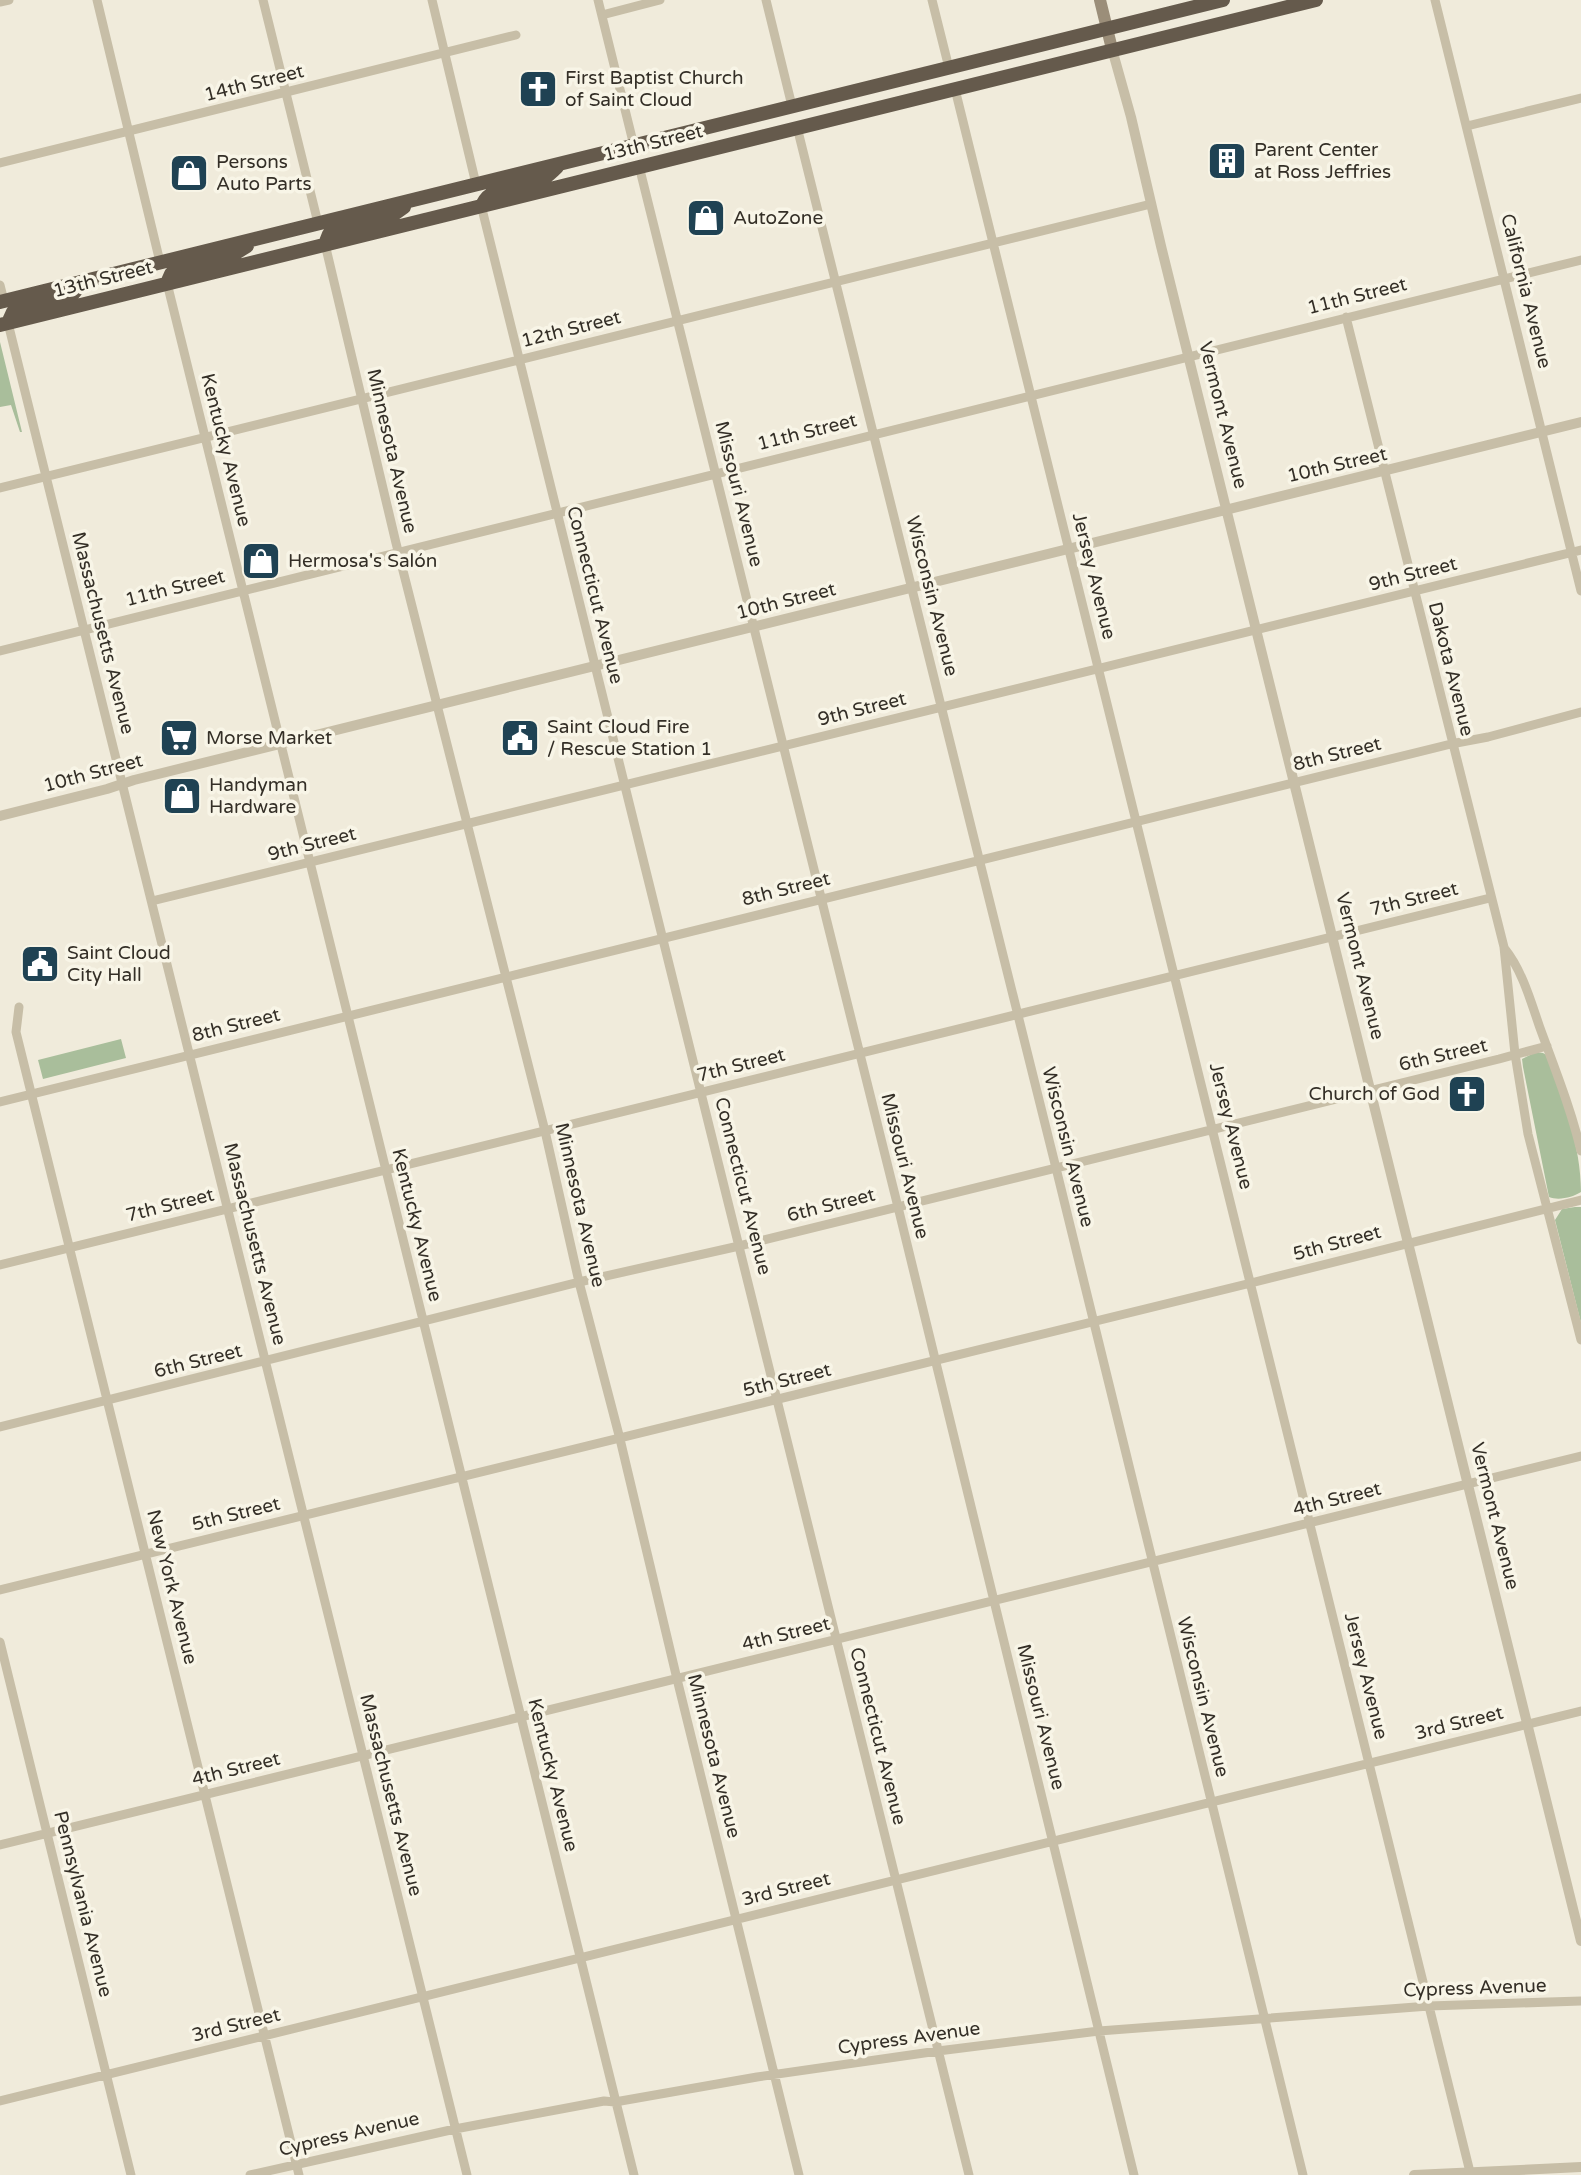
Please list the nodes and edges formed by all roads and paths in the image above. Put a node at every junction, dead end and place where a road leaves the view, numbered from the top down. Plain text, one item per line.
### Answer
1 (9, 0) edge
2 (97, 0) edge
3 (263, 0) edge
4 (432, 0) edge
5 (598, 0) edge
6 (660, 0) edge
7 (766, 0) edge
8 (932, 0) edge
9 (1100, 0) edge
10 (1223, 0) edge
11 (1261, 0) edge
12 (1316, 0) edge
13 (1435, 0) edge
14 (0, 2) edge
15 (1275, 5) edge
16 (602, 15) junction
17 (1234, 20) junction
18 (1108, 29) junction
19 (516, 35) dead end
20 (1112, 49) junction
21 (445, 53) junction
22 (949, 68) junction
23 (955, 89) junction
24 (286, 94) junction
25 (1581, 98) edge
26 (822, 99) junction
27 (792, 106) junction
28 (1467, 126) junction
29 (797, 127) junction
30 (129, 131) junction
31 (763, 135) junction
32 (669, 137) junction
33 (634, 146) junction
34 (0, 163) edge
35 (561, 164) junction
36 (639, 166) junction
37 (603, 176) junction
38 (477, 184) junction
39 (411, 201) junction
40 (1151, 204) junction
41 (481, 205) junction
42 (318, 223) junction
43 (404, 225) junction
44 (257, 239) junction
45 (993, 242) junction
46 (325, 244) junction
47 (1581, 260) edge
48 (160, 262) junction
49 (248, 263) junction
50 (1504, 279) junction
51 (836, 281) junction
52 (83, 282) junction
53 (167, 283) junction
54 (0, 285) edge
55 (90, 303) junction
56 (1, 304) edge
57 (1346, 317) junction
58 (678, 321) junction
59 (4, 323) edge
60 (1189, 356) junction
61 (520, 359) junction
62 (1031, 395) junction
63 (363, 398) junction
64 (1581, 422) edge
65 (1543, 432) junction
66 (873, 434) junction
67 (204, 437) junction
68 (1385, 472) junction
69 (715, 473) junction
70 (46, 477) junction
71 (0, 488) edge
72 (1227, 509) junction
73 (556, 512) junction
74 (1069, 549) junction
75 (398, 551) junction
76 (1576, 551) edge
77 (912, 587) junction
78 (242, 590) junction
79 (1414, 591) junction
80 (1581, 592) edge
81 (754, 627) junction
82 (84, 629) junction
83 (1257, 630) junction
84 (0, 651) edge
85 (596, 666) junction
86 (1099, 669) junction
87 (438, 706) junction
88 (941, 707) junction
89 (1581, 712) edge
90 (280, 744) junction
91 (1451, 744) junction
92 (782, 747) junction
93 (1294, 783) junction
94 (122, 784) junction
95 (625, 786) junction
96 (0, 816) edge
97 (1137, 822) junction
98 (467, 824) junction
99 (979, 861) junction
100 (310, 863) junction
101 (1490, 898) junction
102 (820, 899) junction
103 (152, 901) junction
104 (1332, 937) junction
105 (664, 938) junction
106 (1504, 947) junction
107 (1174, 975) junction
108 (506, 978) junction
109 (19, 1007) dead end
110 (1017, 1015) junction
111 (348, 1016) junction
112 (1547, 1046) junction
113 (859, 1053) junction
114 (1515, 1054) junction
115 (191, 1055) junction
116 (1371, 1089) junction
117 (702, 1092) junction
118 (32, 1094) junction
119 (0, 1102) edge
120 (1214, 1128) junction
121 (545, 1130) junction
122 (1581, 1151) edge
123 (1056, 1168) junction
124 (386, 1170) junction
125 (1581, 1200) edge
126 (898, 1207) junction
127 (1548, 1208) junction
128 (229, 1209) junction
129 (1408, 1243) junction
130 (739, 1245) junction
131 (70, 1248) junction
132 (0, 1265) edge
133 (579, 1282) junction
134 (1251, 1283) junction
135 (1093, 1321) junction
136 (424, 1322) junction
137 (1581, 1340) edge
138 (936, 1360) junction
139 (266, 1362) junction
140 (778, 1400) junction
141 (108, 1402) junction
142 (0, 1427) edge
143 (620, 1438) junction
144 (1581, 1456) edge
145 (461, 1477) junction
146 (1468, 1485) junction
147 (305, 1515) junction
148 (1310, 1524) junction
149 (146, 1555) junction
150 (1151, 1563) junction
151 (0, 1590) edge
152 (994, 1602) junction
153 (835, 1640) junction
154 (0, 1642) edge
155 (677, 1679) junction
156 (1581, 1711) edge
157 (521, 1717) junction
158 (1528, 1724) junction
159 (363, 1755) junction
160 (1369, 1763) junction
161 (206, 1795) junction
162 (1210, 1802) junction
163 (47, 1834) junction
164 (1054, 1841) junction
165 (0, 1845) edge
166 (896, 1880) junction
167 (736, 1919) junction
168 (1581, 1941) edge
169 (581, 1958) junction
170 (423, 1996) junction
171 (1581, 2001) edge
172 (1429, 2006) junction
173 (1264, 2018) junction
174 (1099, 2031) junction
175 (264, 2036) junction
176 (938, 2051) junction
177 (107, 2075) junction
178 (775, 2075) junction
179 (0, 2101) edge
180 (615, 2102) junction
181 (456, 2129) junction
182 (296, 2164) junction
183 (1581, 2167) edge
184 (1470, 2172) junction
185 (131, 2175) edge
186 (250, 2175) edge
187 (299, 2175) edge
188 (467, 2175) edge
189 (634, 2175) edge
190 (799, 2175) edge
191 (969, 2175) edge
192 (1134, 2175) edge
193 (1303, 2175) edge
194 (1414, 2175) edge

1 - 14 street
2 - 30 street
3 - 24 street
4 - 21 street
5 - 16 street
6 - 16 street
7 - 27 street
8 - 22 street
9 - 18 main road, Vermont Avenue
10 - 18 highway, 13th Street
11 - 17 highway
12 - 15 highway, 13th Street
13 - 28 street, California Avenue
15 - 17 highway, 13th Street
16 - 33 street
17 - 20 highway, 13th Street
18 - 20 main road, Vermont Avenue
18 - 22 highway, 13th Street
19 - 21 street, 14th Street
20 - 23 highway, 13th Street
20 - 40 street, Vermont Avenue
21 - 24 street, 14th Street
21 - 38 street
22 - 26 highway, 13th Street
23 - 29 highway, 13th Street
23 - 45 street, Jersey Avenue
24 - 30 street, 14th Street
24 - 42 street
25 - 28 street
26 - 27 highway, 13th Street
26 - 29 highway
27 - 31 highway
27 - 32 highway, 13th Street
28 - 50 street, California Avenue
29 - 31 highway, 13th Street
29 - 51 street, Wisconsin Avenue
30 - 34 street, 14th Street
30 - 48 street
31 - 36 highway, 13th Street
32 - 33 highway, 13th Street
32 - 36 highway
33 - 35 highway, 13th Street
33 - 37 highway
35 - 38 highway, 13th Street
35 - 41 highway
36 - 37 highway, 13th Street
36 - 58 street, Missouri Avenue
37 - 41 highway, 13th Street
38 - 39 highway, 13th Street
38 - 43 highway
39 - 42 highway, 13th Street
39 - 46 highway
40 - 45 street, 12th Street
40 - 60 street, Vermont Avenue
41 - 43 highway, 13th Street
41 - 61 street, Connecticut Avenue
42 - 44 highway, 13th Street
42 - 49 highway
43 - 46 highway, 13th Street
44 - 48 highway, 13th Street
44 - 53 highway
45 - 51 street, 12th Street
45 - 62 street, Jersey Avenue
46 - 49 highway, 13th Street
46 - 63 street, Minnesota Avenue
47 - 50 street, 11th Street
48 - 52 highway, 13th Street
48 - 55 highway
49 - 53 highway, 13th Street
50 - 57 street, 11th Street
50 - 65 street, California Avenue
51 - 58 street, 12th Street
51 - 66 street, Wisconsin Avenue
52 - 56 highway, 13th Street
52 - 59 highway
53 - 55 highway, 13th Street
53 - 67 street, Kentucky Avenue
54 - 56 street
55 - 59 highway, 13th Street
57 - 60 street, 11th Street
57 - 68 street, Dakota Avenue
58 - 61 street, 12th Street
58 - 69 street, Missouri Avenue
59 - 70 street, Massachusetts Avenue
60 - 62 street, 11th Street
60 - 72 street, Vermont Avenue
61 - 63 street, 12th Street
61 - 73 street, Connecticut Avenue
62 - 66 street, 11th Street
62 - 74 street, Jersey Avenue
63 - 67 street, 12th Street
63 - 75 street, Minnesota Avenue
64 - 65 street, 10th Street
65 - 68 street, 10th Street
65 - 76 street, California Avenue
66 - 69 street, 11th Street
66 - 77 street, Wisconsin Avenue
67 - 70 street, 12th Street
67 - 78 street, Kentucky Avenue
68 - 72 street, 10th Street
68 - 79 street, Dakota Avenue
69 - 73 street, 11th Street
69 - 81 street, Missouri Avenue
70 - 71 street, 12th Street
70 - 82 street, Massachusetts Avenue
72 - 74 street, 10th Street
72 - 83 street, Vermont Avenue
73 - 75 street, 11th Street
73 - 85 street, Connecticut Avenue
74 - 77 street, 10th Street
74 - 86 street, Jersey Avenue
75 - 78 street, 11th Street
75 - 87 street, Minnesota Avenue
76 - 79 street, 9th Street
76 - 80 street, California Avenue
77 - 81 street, 10th Street
77 - 88 street, Wisconsin Avenue
78 - 82 street, 11th Street
78 - 90 street, Kentucky Avenue
79 - 83 street, 9th Street
79 - 91 street, Dakota Avenue
81 - 85 street, 10th Street
81 - 92 street, Missouri Avenue
82 - 84 street, 11th Street
82 - 94 street, Massachusetts Avenue
83 - 86 street, 9th Street
83 - 93 street, Vermont Avenue
85 - 87 street, 10th Street
85 - 95 street, Connecticut Avenue
86 - 88 street, 9th Street
86 - 97 street, Jersey Avenue
87 - 90 street, 10th Street
87 - 98 street, Minnesota Avenue
88 - 92 street, 9th Street
88 - 99 street, Wisconsin Avenue
89 - 91 street, 8th Street
90 - 94 street, 10th Street
90 - 100 street, Kentucky Avenue
91 - 93 street, 8th Street
91 - 101 street, Dakota Avenue
92 - 95 street, 9th Street
92 - 102 street, Missouri Avenue
93 - 97 street, 8th Street
93 - 104 street, Vermont Avenue
94 - 96 street, 10th Street
94 - 103 street, Massachusetts Avenue
95 - 98 street, 9th Street
95 - 105 street, Connecticut Avenue
97 - 99 street, 8th Street
97 - 107 street, Jersey Avenue
98 - 100 street, 9th Street
98 - 108 street, Minnesota Avenue
99 - 102 street, 8th Street
99 - 110 street, Wisconsin Avenue
100 - 103 street, 9th Street
100 - 111 street, Kentucky Avenue
101 - 104 street, 7th Street
101 - 106 street, Dakota Avenue
102 - 105 street, 8th Street
102 - 113 street, Missouri Avenue
103 - 115 street, Massachusetts Avenue
104 - 107 street, 7th Street
104 - 116 street, Vermont Avenue
105 - 108 street, 8th Street
105 - 117 street, Connecticut Avenue
106 - 112 street, Dakota Avenue
106 - 114 street, Dakota Avenue
107 - 110 street, 7th Street
107 - 120 street, Jersey Avenue
108 - 111 street, 8th Street
108 - 121 street, Minnesota Avenue
109 - 118 street, New York Avenue
110 - 113 street, 7th Street
110 - 123 street, Wisconsin Avenue
111 - 115 street, 8th Street
111 - 124 street, Kentucky Avenue
112 - 114 street, 6th Street
112 - 122 street, Dakota Avenue
113 - 117 street, 7th Street
113 - 126 street, Missouri Avenue
114 - 116 street, 6th Street
114 - 127 street, Dakota Avenue
115 - 118 street, 8th Street
115 - 128 street, Massachusetts Avenue
116 - 120 street, 6th Street
116 - 129 street, Vermont Avenue
117 - 121 street, 7th Street
117 - 130 street, Connecticut Avenue
118 - 119 street, 8th Street
118 - 131 street, New York Avenue
120 - 123 street, 6th Street
120 - 134 street, Jersey Avenue
121 - 124 street, 7th Street
121 - 133 street, Minnesota Avenue
123 - 126 street, 6th Street
123 - 135 street, Wisconsin Avenue
124 - 128 street, 7th Street
124 - 136 street, Kentucky Avenue
125 - 127 street, 5th Street
126 - 130 street, 6th Street
126 - 138 street, Missouri Avenue
127 - 129 street, 5th Street
127 - 137 street, Dakota Avenue
128 - 131 street, 7th Street
128 - 139 street, Massachusetts Avenue
129 - 134 street, 5th Street
129 - 146 street, Vermont Avenue
130 - 133 street, 6th Street
130 - 140 street, Connecticut Avenue
131 - 132 street, 7th Street
131 - 141 street, New York Avenue
133 - 136 street, 6th Street
133 - 143 street, Minnesota Avenue
134 - 135 street, 5th Street
134 - 148 street, Jersey Avenue
135 - 138 street, 5th Street
135 - 150 street, Wisconsin Avenue
136 - 139 street, 6th Street
136 - 145 street, Kentucky Avenue
138 - 140 street, 5th Street
138 - 152 street, Missouri Avenue
139 - 141 street, 6th Street
139 - 147 street, Massachusetts Avenue
140 - 143 street, 5th Street
140 - 153 street, Connecticut Avenue
141 - 142 street, 6th Street
141 - 149 street, New York Avenue
143 - 145 street, 5th Street
143 - 155 street, Minnesota Avenue
144 - 146 street, 4th Street
145 - 147 street, 5th Street
145 - 157 street, Kentucky Avenue
146 - 148 street, 4th Street
146 - 158 street, Vermont Avenue
147 - 149 street, 5th Street
147 - 159 street, Massachusetts Avenue
148 - 150 street, 4th Street
148 - 160 street, Jersey Avenue
149 - 151 street, 5th Street
149 - 161 street, New York Avenue
150 - 152 street, 4th Street
150 - 162 street, Wisconsin Avenue
152 - 153 street, 4th Street
152 - 164 street, Missouri Avenue
153 - 155 street, 4th Street
153 - 166 street, Connecticut Avenue
154 - 163 street, Pennsylvania Avenue
155 - 157 street, 4th Street
155 - 167 street, Minnesota Avenue
156 - 158 street, 3rd Street
157 - 159 street, 4th Street
157 - 169 street, Kentucky Avenue
158 - 160 street, 3rd Street
158 - 168 street, Vermont Avenue
159 - 161 street, 4th Street
159 - 170 street, Massachusetts Avenue
160 - 162 street, 3rd Street
160 - 172 street, Jersey Avenue
161 - 163 street, 4th Street
161 - 175 street, New York Avenue
162 - 164 street, 3rd Street
162 - 173 street, Wisconsin Avenue
163 - 165 street, 4th Street
163 - 177 street, Pennsylvania Avenue
164 - 166 street, 3rd Street
164 - 174 street, Missouri Avenue
166 - 167 street, 3rd Street
166 - 176 street, Connecticut Avenue
167 - 169 street, 3rd Street
167 - 178 street, Minnesota Avenue
169 - 170 street, 3rd Street
169 - 180 street, Kentucky Avenue
170 - 175 street, 3rd Street
170 - 181 street, Massachusetts Avenue
171 - 172 street, Cypress Avenue
172 - 173 street, Cypress Avenue
172 - 184 street, Jersey Avenue
173 - 174 street, Cypress Avenue
173 - 193 street, Wisconsin Avenue
174 - 176 street, Cypress Avenue
174 - 192 street, Missouri Avenue
175 - 177 street, 3rd Street
175 - 182 street, New York Avenue
176 - 178 street, Cypress Avenue
176 - 191 street, Connecticut Avenue
177 - 179 street, 3rd Street
177 - 185 street, Pennsylvania Avenue
178 - 180 street, Cypress Avenue
178 - 190 street, Minnesota Avenue
180 - 181 street, Cypress Avenue
180 - 189 street, Kentucky Avenue
181 - 182 street, Cypress Avenue
181 - 188 street, Massachusetts Avenue
182 - 186 street, Cypress Avenue
182 - 187 street, New York Avenue
183 - 184 street
184 - 194 street

